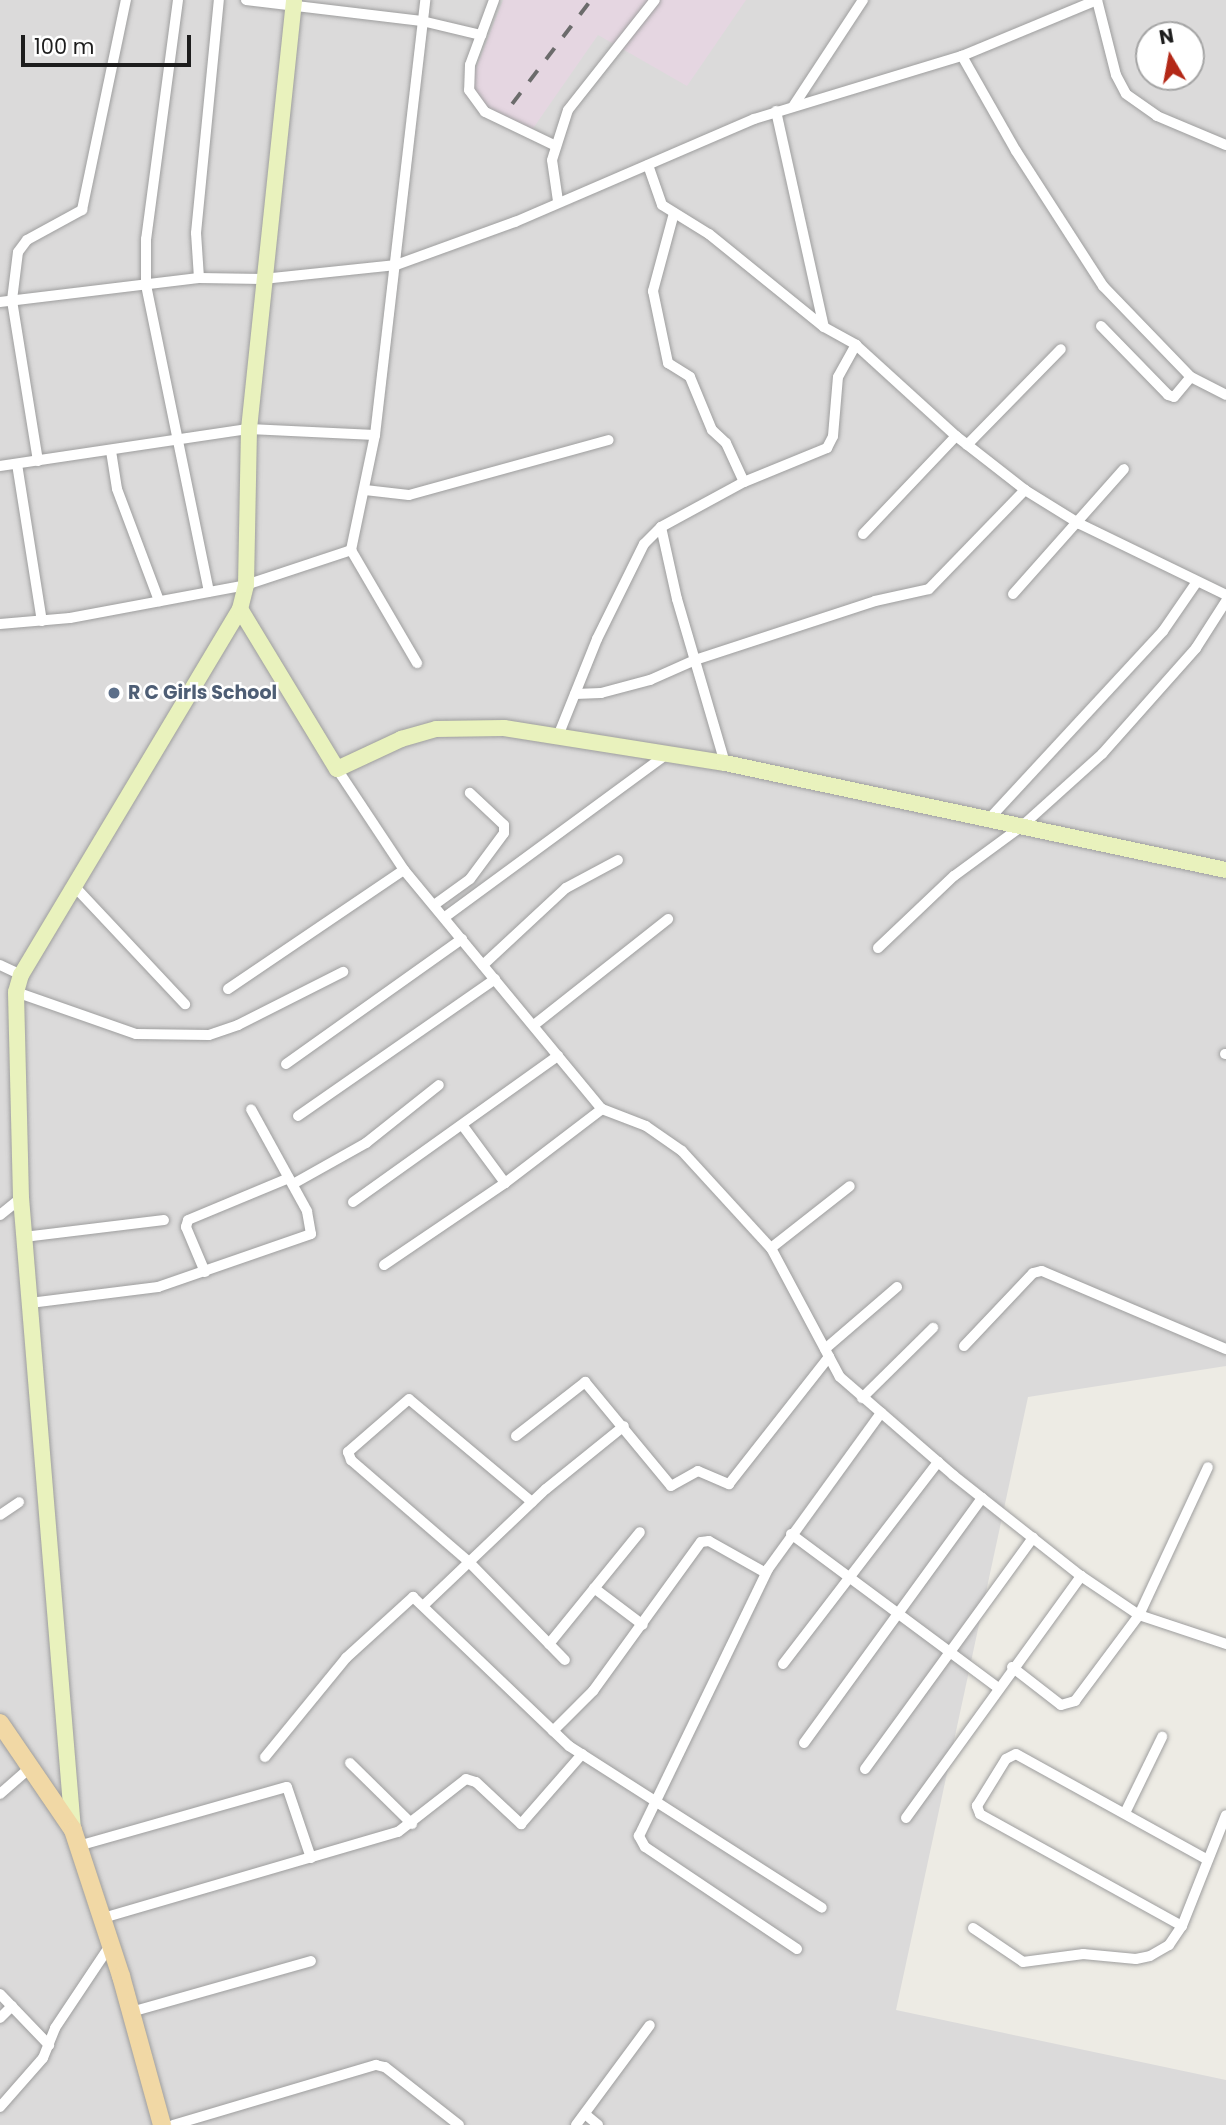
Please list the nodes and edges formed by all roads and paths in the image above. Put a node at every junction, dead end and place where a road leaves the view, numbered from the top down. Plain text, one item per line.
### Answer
1 (127, 0) edge
2 (177, 0) edge
3 (219, 0) edge
4 (246, 0) edge
5 (425, 0) edge
6 (494, 0) edge
7 (655, 0) edge
8 (863, 0) edge
9 (1097, 0) edge
10 (294, 3) edge
11 (422, 21) junction
12 (481, 35) junction
13 (962, 56) junction
14 (794, 105) junction
15 (776, 111) junction
16 (554, 145) junction
17 (1226, 145) edge
18 (648, 165) junction
19 (558, 201) junction
20 (674, 213) junction
21 (396, 265) junction
22 (199, 278) junction
23 (263, 279) junction
24 (146, 285) junction
25 (6, 301) edge
26 (1101, 326) dead end
27 (824, 327) junction
28 (856, 345) junction
29 (1061, 349) dead end
30 (1191, 377) junction
31 (1226, 395) edge
32 (249, 429) junction
33 (375, 435) junction
34 (956, 436) junction
35 (610, 440) dead end
36 (175, 443) junction
37 (967, 444) junction
38 (111, 451) junction
39 (38, 461) junction
40 (18, 464) junction
41 (0, 466) edge
42 (1124, 469) dead end
43 (744, 482) junction
44 (365, 490) junction
45 (1025, 490) junction
46 (1080, 524) junction
47 (661, 527) junction
48 (863, 534) dead end
49 (351, 550) junction
50 (1196, 583) junction
51 (246, 585) junction
52 (209, 592) junction
53 (1013, 594) dead end
54 (1226, 595) edge
55 (159, 601) junction
56 (1226, 601) edge
57 (240, 609) junction
58 (42, 621) junction
59 (0, 624) edge
60 (695, 660) junction
61 (417, 663) dead end
62 (575, 694) junction
63 (558, 736) junction
64 (667, 754) junction
65 (725, 763) junction
66 (337, 769) junction
67 (470, 793) dead end
68 (989, 819) junction
69 (1022, 826) junction
70 (618, 859) dead end
71 (404, 870) junction
72 (1226, 870) edge
73 (75, 887) junction
74 (434, 905) junction
75 (444, 917) junction
76 (668, 919) dead end
77 (462, 939) junction
78 (878, 948) dead end
79 (0, 965) edge
80 (483, 965) junction
81 (343, 972) dead end
82 (21, 975) junction
83 (495, 979) junction
84 (228, 989) dead end
85 (16, 992) junction
86 (185, 1004) dead end
87 (534, 1025) junction
88 (558, 1056) junction
89 (286, 1064) dead end
90 (439, 1085) dead end
91 (251, 1109) dead end
92 (602, 1109) junction
93 (298, 1116) dead end
94 (463, 1126) junction
95 (291, 1181) junction
96 (505, 1184) junction
97 (849, 1186) dead end
98 (21, 1198) junction
99 (353, 1202) dead end
100 (0, 1215) edge
101 (164, 1220) dead end
102 (24, 1237) junction
103 (771, 1248) junction
104 (384, 1265) dead end
105 (205, 1272) junction
106 (897, 1287) dead end
107 (30, 1303) junction
108 (933, 1328) dead end
109 (964, 1346) dead end
110 (1226, 1349) edge
111 (827, 1353) junction
112 (862, 1398) junction
113 (881, 1413) junction
114 (624, 1426) junction
115 (516, 1436) dead end
116 (938, 1462) junction
117 (1208, 1467) dead end
118 (982, 1498) junction
119 (19, 1502) dead end
120 (532, 1502) junction
121 (0, 1515) edge
122 (640, 1532) dead end
123 (791, 1534) junction
124 (1033, 1538) junction
125 (469, 1562) junction
126 (765, 1573) junction
127 (851, 1576) junction
128 (1081, 1576) junction
129 (594, 1588) junction
130 (424, 1605) junction
131 (897, 1612) junction
132 (1139, 1615) junction
133 (643, 1625) junction
134 (548, 1643) junction
135 (1226, 1644) edge
136 (953, 1653) junction
137 (565, 1660) dead end
138 (783, 1664) dead end
139 (1012, 1667) junction
140 (997, 1687) junction
141 (0, 1723) edge
142 (553, 1731) junction
143 (1163, 1737) dead end
144 (804, 1743) dead end
145 (582, 1754) junction
146 (265, 1757) dead end
147 (350, 1763) dead end
148 (32, 1766) junction
149 (865, 1769) dead end
150 (0, 1794) edge
151 (657, 1798) junction
152 (1125, 1813) junction
153 (1226, 1815) edge
154 (906, 1818) dead end
155 (412, 1824) junction
156 (75, 1838) junction
157 (312, 1858) junction
158 (1208, 1860) junction
159 (822, 1908) dead end
160 (103, 1918) junction
161 (1182, 1926) junction
162 (972, 1928) dead end
163 (111, 1944) junction
164 (797, 1949) dead end
165 (311, 1961) dead end
166 (0, 1994) edge
167 (12, 2006) junction
168 (131, 2012) junction
169 (0, 2018) edge
170 (650, 2025) dead end
171 (49, 2045) junction
172 (0, 2107) edge
173 (584, 2114) junction
174 (162, 2125) edge
175 (173, 2125) edge
176 (459, 2125) edge
177 (576, 2125) edge
178 (598, 2125) edge

1 - 25 street
2 - 24 street
3 - 22 street
4 - 10 street
5 - 11 street
6 - 12 street
7 - 16 street
8 - 14 street
9 - 13 street
9 - 17 street
10 - 11 street
10 - 23 street
11 - 12 street
11 - 21 street
12 - 16 street
13 - 14 street
13 - 30 street
14 - 15 street
15 - 18 street
15 - 27 street
16 - 19 street
18 - 19 street
18 - 20 street
19 - 21 street
20 - 27 street
20 - 43 street
21 - 23 street
21 - 33 street
22 - 23 street
22 - 24 street
23 - 32 street
24 - 25 street
24 - 36 street
25 - 39 street
26 - 30 street
27 - 28 street
28 - 34 street
28 - 43 street
29 - 37 street
30 - 31 street
32 - 33 street
32 - 36 street
32 - 51 street
33 - 44 street
34 - 37 street
34 - 48 street
35 - 44 street
36 - 38 street
36 - 52 street
37 - 45 street
38 - 39 street
38 - 55 street
39 - 40 street
40 - 41 street
40 - 58 street
42 - 46 street
43 - 47 street
44 - 49 street
45 - 46 street
45 - 60 street
46 - 50 street
46 - 53 street
47 - 60 street
47 - 62 street
49 - 51 street
49 - 61 street
50 - 54 street
50 - 68 street
51 - 52 street
51 - 57 street
52 - 55 street
55 - 58 street
56 - 69 street
57 - 66 street
57 - 73 street
58 - 59 street
60 - 62 street
60 - 65 street
62 - 63 street
63 - 64 street
63 - 66 street
64 - 65 street
64 - 75 street
65 - 68 street
66 - 71 street
67 - 74 street
68 - 69 street
69 - 72 street
69 - 78 street
70 - 80 street
71 - 74 street
71 - 84 street
73 - 82 street
73 - 86 street
74 - 75 street
75 - 77 street
76 - 87 street
77 - 80 street
77 - 89 street
79 - 82 street
80 - 83 street
81 - 85 street
82 - 85 street
83 - 87 street
83 - 93 street
85 - 98 street
87 - 88 street
88 - 92 street
88 - 94 street
90 - 95 street
91 - 95 street
92 - 96 street
92 - 103 street
94 - 96 street
94 - 99 street
95 - 105 street
95 - 105 street
96 - 104 street
97 - 103 street
98 - 100 street
98 - 102 street
101 - 102 street
102 - 107 street
103 - 111 street
105 - 107 street
106 - 111 street
107 - 156 street
108 - 112 street
109 - 110 street
111 - 112 street
111 - 114 street
112 - 113 street
113 - 116 street
113 - 123 street
114 - 115 street
114 - 120 street
116 - 118 street
116 - 127 street
117 - 132 street
118 - 124 street
118 - 131 street
119 - 121 street
120 - 125 street
120 - 125 street
122 - 129 street
123 - 126 street
123 - 127 street
124 - 128 street
124 - 136 street
125 - 130 street
125 - 134 street
126 - 133 street
126 - 151 street
127 - 131 street
127 - 138 street
128 - 132 street
128 - 139 street
129 - 133 street
129 - 134 street
130 - 142 street
130 - 146 street
131 - 136 street
131 - 144 street
132 - 135 street
132 - 139 street
133 - 142 street
134 - 137 street
136 - 140 street
136 - 149 street
139 - 140 street
140 - 154 street
141 - 148 main road
142 - 145 street
143 - 152 street
145 - 151 street
145 - 155 street
147 - 155 street
148 - 150 street
148 - 156 main road
151 - 159 street
151 - 164 street
152 - 158 street
152 - 161 street
153 - 158 street
155 - 157 street
156 - 157 street
156 - 160 main road
157 - 160 street
158 - 161 street
160 - 163 main road
161 - 162 street
163 - 168 main road
163 - 171 street
165 - 168 street
166 - 167 street
167 - 169 street
167 - 171 street
168 - 174 main road
170 - 173 street
171 - 172 street
173 - 177 street
173 - 178 street
175 - 176 street

